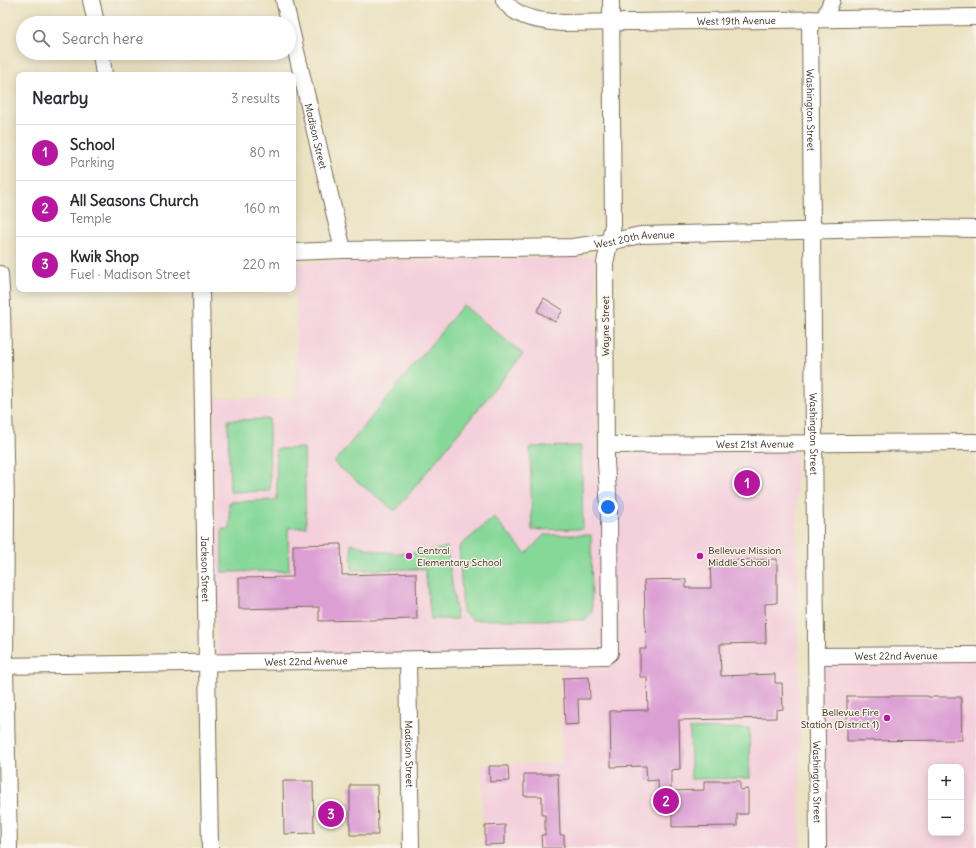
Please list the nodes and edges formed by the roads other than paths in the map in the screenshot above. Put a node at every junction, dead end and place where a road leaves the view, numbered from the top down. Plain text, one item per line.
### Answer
1 (91, 0) edge
2 (284, 0) edge
3 (504, 0) edge
4 (611, 0) edge
5 (832, 0) edge
6 (94, 16) edge
7 (288, 16) edge
8 (976, 17) edge
9 (817, 19) junction
10 (611, 23) junction
11 (296, 51) edge
12 (102, 60) edge
13 (104, 72) edge
14 (976, 228) edge
15 (811, 232) junction
16 (610, 242) junction
17 (343, 250) junction
18 (296, 252) edge
19 (0, 274) edge
20 (201, 292) edge
21 (976, 442) edge
22 (813, 443) junction
23 (606, 445) junction
24 (610, 654) joint
25 (976, 654) edge
26 (816, 656) junction
27 (408, 660) junction
28 (207, 662) junction
29 (3, 666) edge
30 (9, 848) edge
31 (210, 848) edge
32 (410, 848) edge
33 (818, 848) edge

1 - 6 street
2 - 7 street, Madison Street
3 - 10 street, West 19th Avenue
4 - 10 street, Wayne Street
5 - 9 street, Washington Street
8 - 9 street, West 19th Avenue
9 - 10 street, West 19th Avenue
9 - 15 street, Washington Street
10 - 16 street, Wayne Street
11 - 17 street, Madison Street
12 - 13 street
14 - 15 street, West 20th Avenue
15 - 16 street, West 20th Avenue
15 - 22 street, Washington Street
16 - 17 street, West 20th Avenue
16 - 23 street, Wayne Street
17 - 18 street, West 20th Avenue
19 - 29 street
20 - 28 street, Jackson Street
21 - 22 street, West 21st Avenue
22 - 23 street, West 21st Avenue
22 - 26 street, Washington Street
23 - 24 street, Wayne Street
24 - 27 street, West 22nd Avenue
25 - 26 street, West 22nd Avenue
26 - 33 street, Washington Street
27 - 28 street, West 22nd Avenue
27 - 32 street, Madison Street
28 - 29 street, West 22nd Avenue
28 - 31 street, Jackson Street
29 - 30 street

